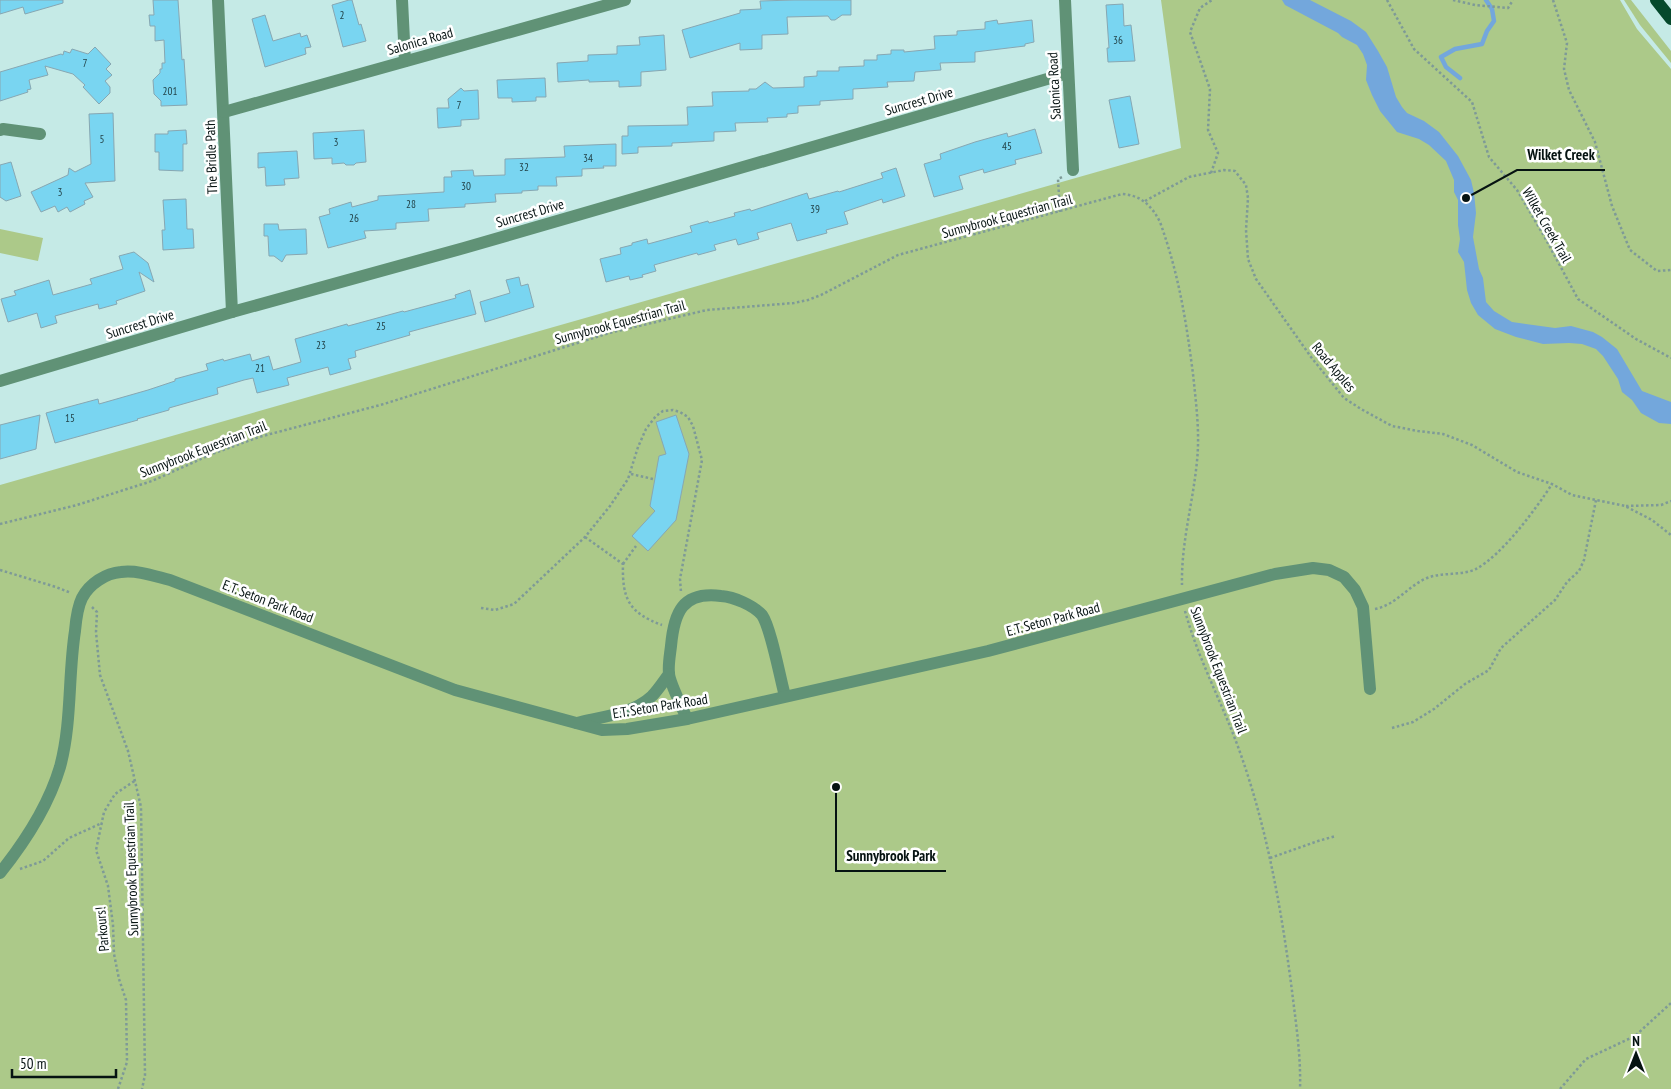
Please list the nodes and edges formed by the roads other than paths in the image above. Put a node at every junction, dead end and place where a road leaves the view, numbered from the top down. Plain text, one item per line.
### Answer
1 (218, 0) edge
2 (402, 0) edge
3 (625, 0) edge
4 (1065, 0) edge
5 (1656, 0) edge
6 (583, 6) edge
7 (1671, 19) edge
8 (405, 61) junction
9 (1068, 73) junction
10 (224, 112) junction
11 (0, 130) edge
12 (40, 134) dead end
13 (1066, 171) road end
14 (232, 312) junction
15 (0, 382) edge
16 (668, 674) junction
17 (1370, 689) dead end
18 (785, 696) junction
19 (687, 719) junction
20 (577, 723) junction
21 (0, 872) edge

1 - 10 street, The Bridle Path
2 - 8 street
3 - 6 street, Salonica Road
4 - 9 street, Salonica Road
5 - 7 main road
6 - 8 street, Salonica Road
8 - 10 street, Salonica Road
9 - 13 street, Salonica Road
9 - 14 street, Suncrest Drive
10 - 14 street, The Bridle Path
11 - 12 street
14 - 15 street, Suncrest Drive
16 - 18 street
16 - 19 street
16 - 20 street
17 - 18 street, E.T. Seton Park Road
18 - 19 street, E.T. Seton Park Road
19 - 20 street, E.T. Seton Park Road
20 - 21 street, E.T. Seton Park Road

